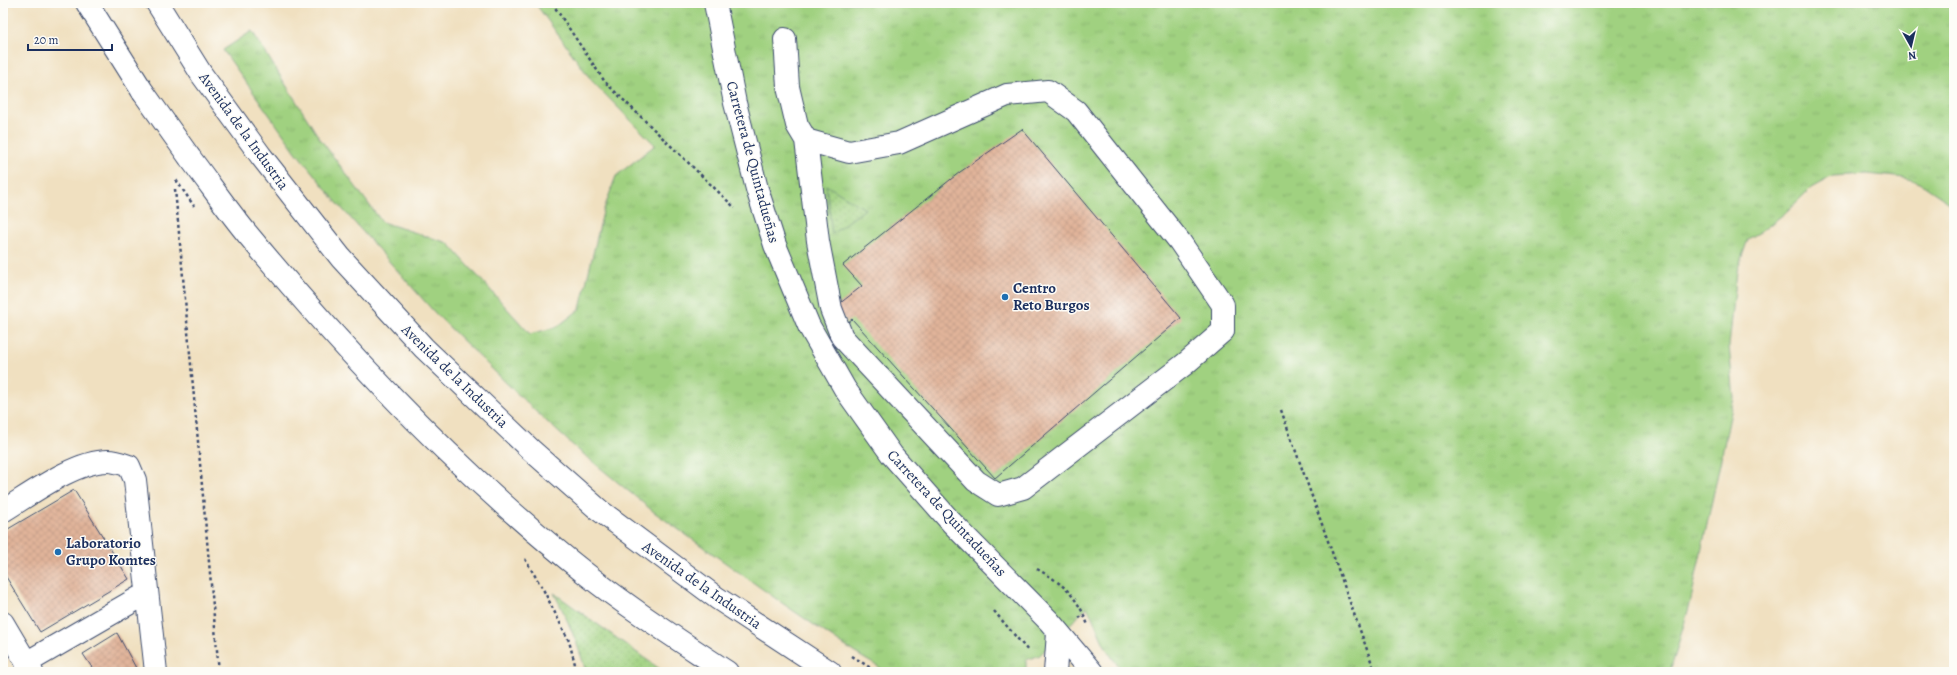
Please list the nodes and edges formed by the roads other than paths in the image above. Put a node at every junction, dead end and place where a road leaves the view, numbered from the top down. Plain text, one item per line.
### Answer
1 (87, 3) edge
2 (156, 3) edge
3 (715, 3) edge
4 (785, 39) dead end
5 (806, 140) junction
6 (3, 511) edge
7 (147, 593) junction
8 (3, 623) edge
9 (1058, 633) junction
10 (29, 667) edge
11 (156, 672) edge
12 (727, 672) edge
13 (830, 672) edge
14 (1055, 672) edge
15 (1092, 672) edge

1 - 12 main road, bridge
2 - 13 main road, Avenida de la Industria
3 - 9 main road, Carretera de Quintadueñas
4 - 5 main road
5 - 5 main road
6 - 7 main road
7 - 10 main road
7 - 11 main road
8 - 10 main road
9 - 14 main road
9 - 15 main road, Carretera de Quintadueñas

